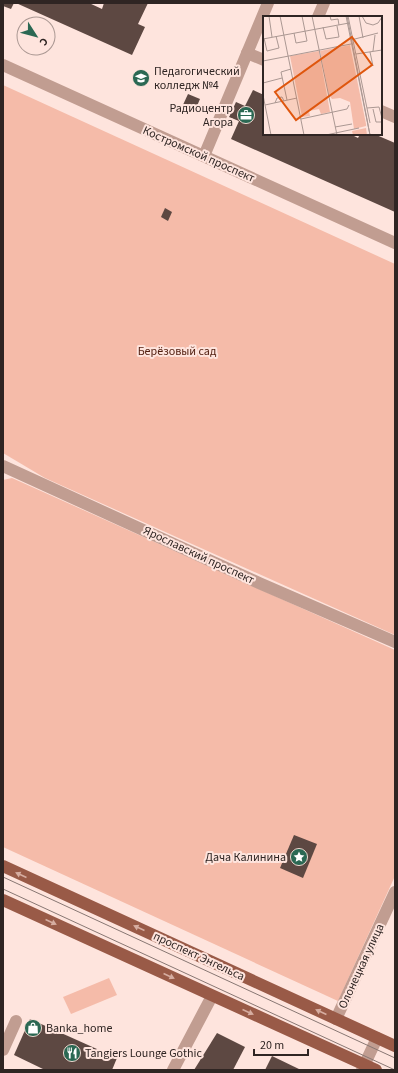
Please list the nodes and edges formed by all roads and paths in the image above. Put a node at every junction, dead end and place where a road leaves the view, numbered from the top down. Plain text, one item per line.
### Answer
1 (268, 3) edge
2 (324, 3) edge
3 (264, 16) edge
4 (318, 16) edge
5 (262, 25) edge
6 (247, 52) junction
7 (263, 60) edge
8 (3, 65) edge
9 (382, 111) edge
10 (395, 117) edge
11 (204, 156) junction
12 (395, 243) edge
13 (3, 466) edge
14 (395, 642) edge
15 (3, 866) edge
16 (395, 892) edge
17 (3, 900) edge
18 (212, 996) junction
19 (336, 1019) junction
20 (16, 1021) dead end
21 (377, 1038) junction
22 (395, 1046) edge
23 (3, 1050) edge
24 (363, 1067) edge
25 (173, 1070) edge
26 (376, 1070) edge

1 - 3 street
2 - 4 street
5 - 6 street
6 - 7 street
6 - 11 street
8 - 11 street, Костромской проспект
9 - 10 street
11 - 12 street, Костромской проспект
13 - 14 street, Ярославский проспект
19 -> 15 main road, проспект Энгельса
16 - 19 street, Олонецкая улица
17 -> 18 main road
18 -> 24 main road
18 - 25 street
19 - 21 main road, проспект Энгельса
20 - 23 street
21 - 22 main road, проспект Энгельса
21 - 24 street
24 - 26 main road

